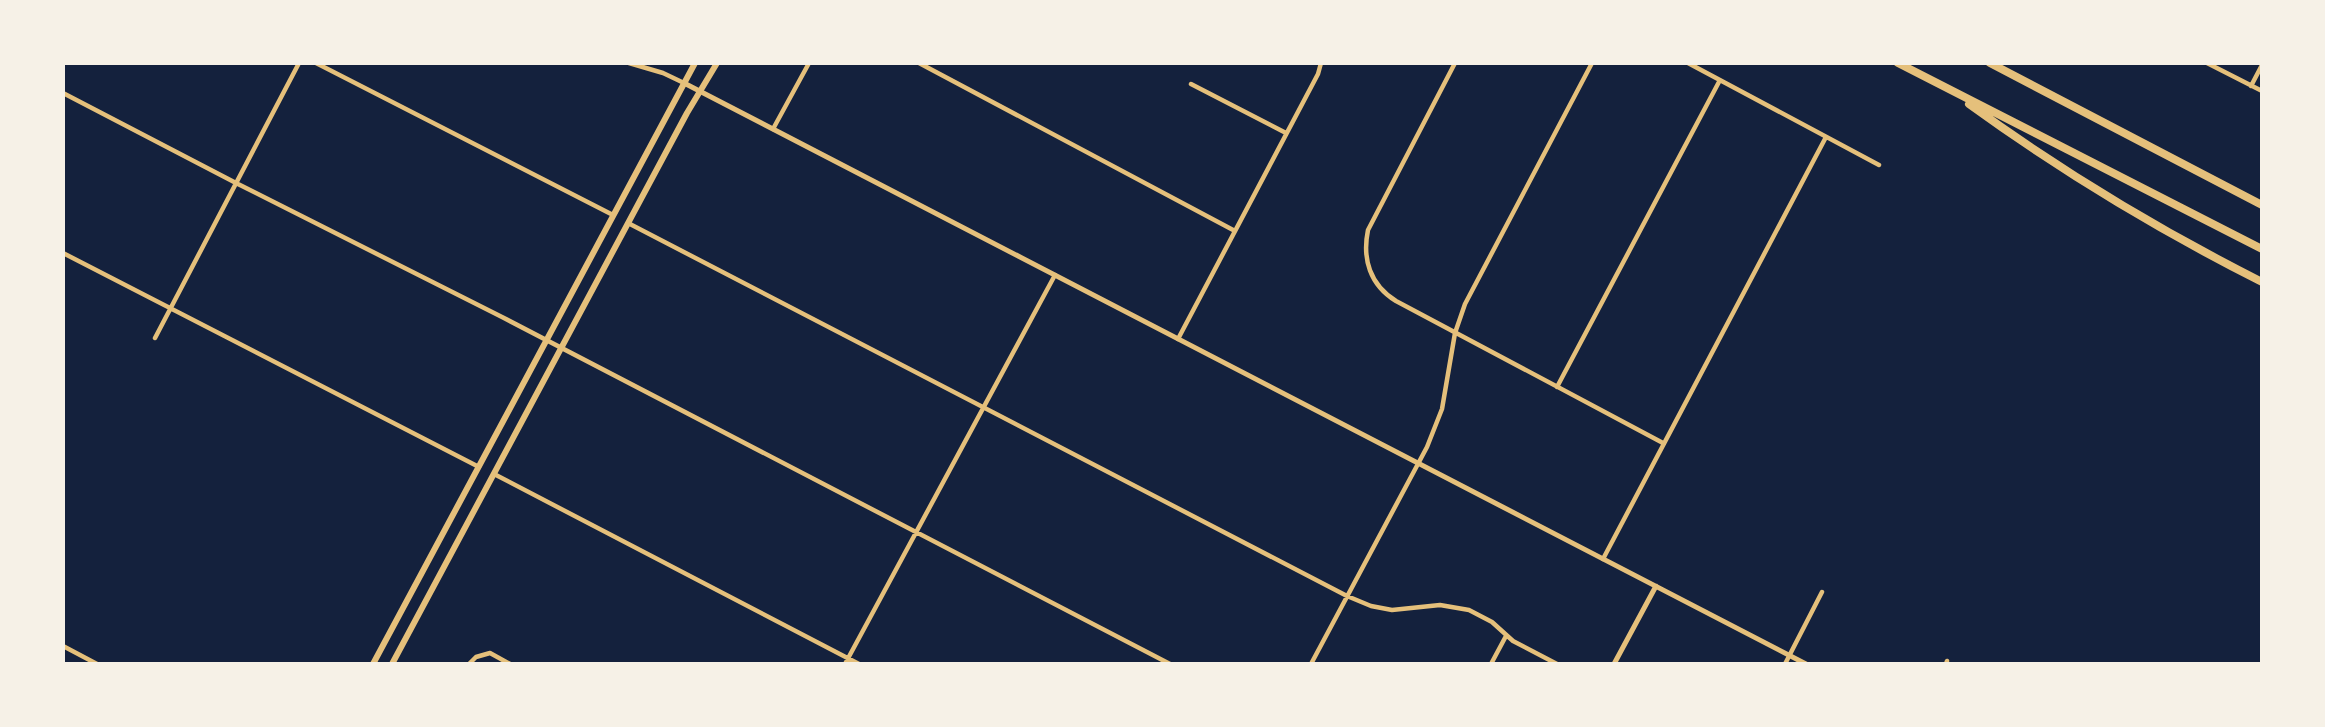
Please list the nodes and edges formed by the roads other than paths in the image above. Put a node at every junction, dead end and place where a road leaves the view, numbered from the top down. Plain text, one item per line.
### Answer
1 (299, 63) edge
2 (316, 63) edge
3 (629, 63) edge
4 (695, 63) edge
5 (718, 63) edge
6 (808, 63) edge
7 (919, 63) edge
8 (1321, 63) edge
9 (1455, 63) edge
10 (1592, 63) edge
11 (1688, 63) edge
12 (1898, 63) edge
13 (1990, 63) edge
14 (2207, 63) edge
15 (2262, 65) edge
16 (931, 66) edge
17 (1720, 80) junction
18 (684, 83) junction
19 (1191, 84) dead end
20 (2251, 86) junction
21 (702, 91) junction
22 (2262, 91) edge
23 (1952, 92) junction
24 (63, 93) edge
25 (773, 129) junction
26 (1286, 134) junction
27 (1826, 137) junction
28 (1879, 165) dead end
29 (236, 183) junction
30 (2262, 205) edge
31 (613, 215) junction
32 (628, 223) junction
33 (1235, 231) junction
34 (2262, 249) edge
35 (63, 253) edge
36 (1055, 275) junction
37 (2262, 282) edge
38 (172, 309) junction
39 (1455, 333) junction
40 (155, 338) dead end
41 (1178, 339) junction
42 (546, 341) junction
43 (561, 348) junction
44 (1557, 387) junction
45 (983, 407) junction
46 (1663, 443) junction
47 (1418, 463) junction
48 (479, 467) junction
49 (494, 474) junction
50 (916, 532) junction
51 (1603, 558) junction
52 (1656, 586) junction
53 (1822, 592) dead end
54 (1347, 596) junction
55 (1506, 636) junction
56 (63, 646) edge
57 (1790, 655) junction
58 (848, 658) junction
59 (97, 664) edge
60 (373, 664) edge
61 (392, 664) edge
62 (469, 664) edge
63 (510, 664) edge
64 (845, 664) edge
65 (859, 664) edge
66 (1170, 664) edge
67 (1311, 664) edge
68 (1490, 664) edge
69 (1558, 664) edge
70 (1614, 664) edge
71 (1785, 664) edge
72 (1806, 664) edge

1 - 29 street
2 - 31 street
3 - 18 street
4 - 18 main road
5 - 21 main road
6 - 25 street
7 - 16 street
8 - 26 street
9 - 39 street
10 - 39 street
11 - 17 street
12 - 23 highway
13 - 30 highway
14 - 20 street
15 - 20 street
16 - 33 street
17 - 27 street
17 - 44 street
18 - 21 street
18 - 31 main road
19 - 26 street
20 - 22 street
21 - 25 street
21 - 32 main road
23 - 34 highway
23 - 37 highway
24 - 29 street
25 - 36 street
26 - 33 street
27 - 28 street
27 - 46 street
29 - 38 street
29 - 42 street
31 - 42 main road
32 - 43 main road
32 - 45 street
33 - 41 street
35 - 38 street
36 - 41 street
36 - 45 street
38 - 40 street
38 - 48 street
39 - 44 street
39 - 47 street
41 - 47 street
42 - 43 street
42 - 48 main road
43 - 49 main road
43 - 50 street
44 - 46 street
45 - 50 street
45 - 54 street
46 - 51 street
47 - 51 street
47 - 54 street
48 - 60 main road
49 - 58 street
49 - 61 main road
50 - 58 street
50 - 66 street
51 - 52 street
52 - 57 street
52 - 70 street
53 - 57 street
54 - 55 street
54 - 67 street
55 - 68 street
55 - 69 street
56 - 59 street
57 - 71 street
57 - 72 street
58 - 64 street
58 - 65 street
62 - 63 street

